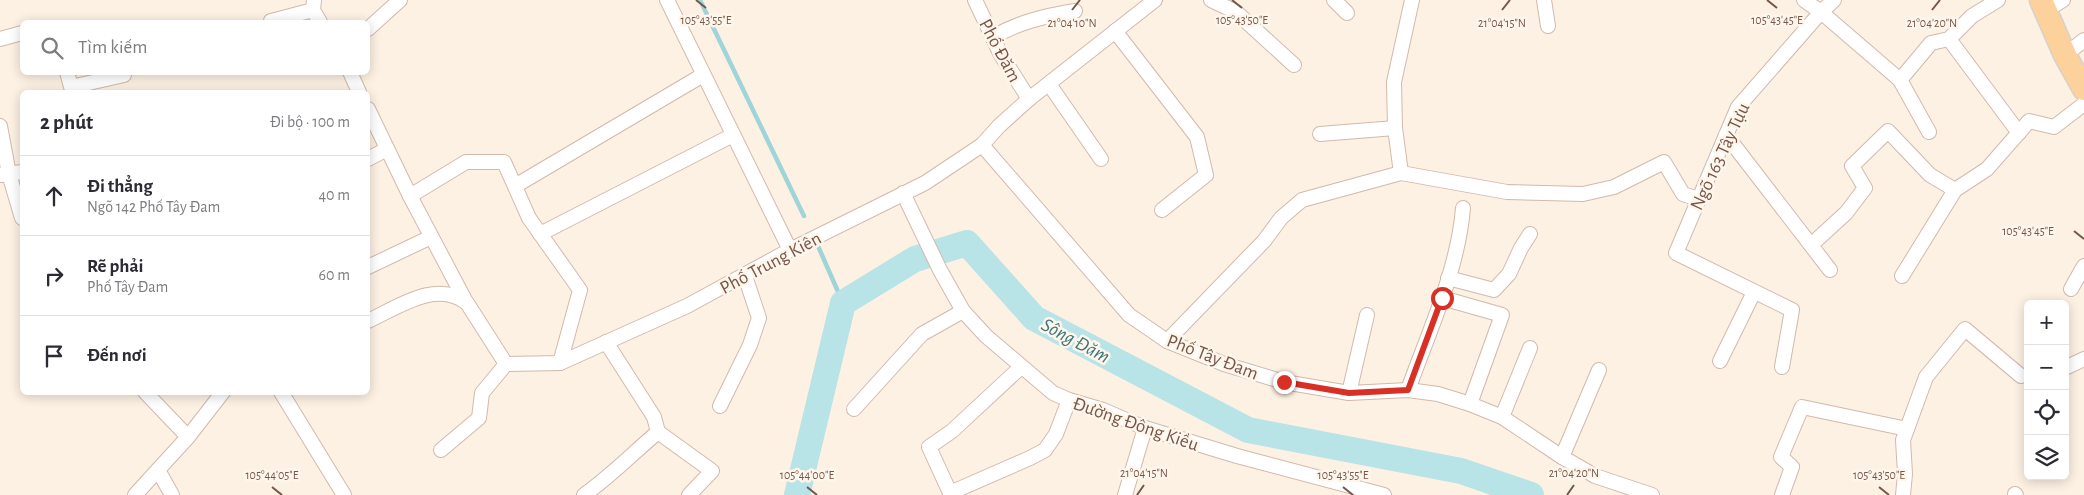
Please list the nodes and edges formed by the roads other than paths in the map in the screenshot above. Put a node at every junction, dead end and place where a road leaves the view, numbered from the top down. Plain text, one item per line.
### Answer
1 (400, 0) edge
2 (667, 0) edge
3 (976, 0) edge
4 (1154, 0) edge
5 (1211, 0) edge
6 (1334, 0) edge
7 (1412, 0) edge
8 (1544, 0) edge
9 (1804, 0) edge
10 (1834, 0) edge
11 (1998, 0) edge
12 (2050, 4) edge
13 (316, 11) edge
14 (1075, 12) dead end
15 (1821, 12) junction
16 (1347, 13) dead end
17 (276, 20) edge
18 (1548, 26) dead end
19 (370, 27) edge
20 (1115, 31) junction
21 (20, 34) edge
22 (993, 37) junction
23 (0, 39) edge
24 (1949, 39) junction
25 (2084, 40) edge
26 (2065, 55) junction
27 (1294, 65) dead end
28 (68, 75) edge
29 (120, 75) edge
30 (351, 75) edge
31 (703, 75) junction
32 (1900, 80) junction
33 (1048, 84) junction
34 (2084, 89) edge
35 (358, 90) edge
36 (1029, 99) junction
37 (2084, 104) edge
38 (370, 113) edge
39 (0, 126) edge
40 (1395, 128) junction
41 (1929, 132) dead end
42 (2019, 133) junction
43 (1320, 134) dead end
44 (733, 135) junction
45 (1726, 135) junction
46 (982, 145) junction
47 (387, 149) junction
48 (370, 158) edge
49 (1101, 159) dead end
50 (1400, 173) junction
51 (10, 174) edge
52 (515, 186) junction
53 (1955, 190) junction
54 (903, 193) junction
55 (410, 196) junction
56 (1698, 199) junction
57 (1463, 208) dead end
58 (1162, 210) dead end
59 (20, 211) edge
60 (540, 234) junction
61 (1530, 234) dead end
62 (431, 237) junction
63 (1811, 245) junction
64 (793, 248) junction
65 (370, 266) edge
66 (2084, 266) edge
67 (1830, 270) dead end
68 (745, 276) junction
69 (1902, 276) dead end
70 (1448, 278) junction
71 (2071, 289) dead end
72 (1754, 292) junction
73 (1442, 298) junction
74 (467, 303) junction
75 (963, 311) junction
76 (1366, 315) dead end
77 (370, 320) edge
78 (1167, 341) junction
79 (606, 342) junction
80 (1530, 348) dead end
81 (2084, 358) edge
82 (1720, 361) dead end
83 (560, 363) junction
84 (506, 364) junction
85 (2069, 366) edge
86 (1782, 367) dead end
87 (1021, 368) junction
88 (1599, 370) dead end
89 (2021, 376) dead end
90 (1408, 390) junction
91 (1349, 393) junction
92 (148, 395) edge
93 (221, 395) edge
94 (283, 395) edge
95 (1069, 400) junction
96 (1470, 404) junction
97 (720, 406) dead end
98 (854, 409) dead end
99 (1502, 417) junction
100 (1144, 428) junction
101 (1907, 429) junction
102 (658, 432) junction
103 (188, 438) junction
104 (440, 450) dead end
105 (1562, 457) junction
106 (158, 470) junction
107 (951, 494) edge
108 (135, 495) edge
109 (172, 495) edge
110 (344, 495) edge
111 (584, 495) edge
112 (689, 495) edge
113 (1125, 495) edge
114 (1384, 495) edge
115 (1652, 495) edge
116 (1782, 495) edge
117 (1904, 495) edge

1 - 19 street
2 - 31 street
3 - 22 street, Phố Đăm
4 - 20 street, Phố Trung Kiên
5 - 27 street
6 - 16 street
7 - 40 street
8 - 18 street
9 - 15 street
10 - 15 street, Ngõ 163 Tây Tựu
11 - 24 street
12 - 26 main road
13 - 17 street
14 - 22 street
15 - 32 street
15 - 45 street, Ngõ 163 Tây Tựu
20 - 33 street, Phố Trung Kiên
20 - 58 street
21 - 23 street
22 - 36 street, Phố Đăm
24 - 32 street
24 - 42 street
25 - 26 street
26 - 34 main road
28 - 29 street
30 - 35 street
31 - 44 street
31 - 52 street
32 - 41 street
33 - 36 street, Phố Trung Kiên
33 - 49 street
36 - 46 street, Phố Trung Kiên
37 - 42 street
38 - 47 street
39 - 51 street
40 - 43 street
40 - 50 street
42 - 53 street
44 - 60 street
44 - 64 street
45 - 56 street, Ngõ 163 Tây Tựu
45 - 63 street
46 - 54 street, Phố Trung Kiên
46 - 78 street, Phố Tây Đam
47 - 48 street
47 - 55 street
50 - 56 street
50 - 78 street
51 - 59 street
52 - 55 street
52 - 60 street
53 - 63 street
53 - 69 street
54 - 64 street, Phố Trung Kiên
54 - 75 street, Đường Đông Kiều
55 - 62 street
56 - 72 street, Ngõ 163 Tây Tựu
57 - 70 street
60 - 83 street
61 - 70 street
62 - 65 street
62 - 74 street
63 - 67 street
64 - 68 street, Phố Trung Kiên
66 - 71 street
68 - 79 street, Phố Trung Kiên
68 - 97 street
70 - 73 street
72 - 82 street
72 - 86 street
73 - 90 street
73 - 96 street
74 - 77 street
74 - 84 street
75 - 87 street, Đường Đông Kiều
75 - 98 street
76 - 91 street
78 - 91 street, Phố Tây Đam
79 - 83 street, Phố Trung Kiên
79 - 102 street
80 - 99 street
81 - 85 street
83 - 84 street, Phố Trung Kiên
84 - 104 street
87 - 95 street, Đường Đông Kiều
87 - 107 street
88 - 105 street
89 - 101 street
90 - 91 street, Phố Tây Đam
90 - 96 street, Phố Tây Đam
92 - 103 street
93 - 103 street
94 - 110 street
95 - 100 street, Đường Đông Kiều
95 - 107 street
96 - 99 street, Phố Tây Đam
99 - 105 street, Phố Tây Đam
100 - 113 street
100 - 114 street, Đường Đông Kiều
101 - 116 street
101 - 117 street
102 - 111 street
102 - 112 street
103 - 106 street
105 - 115 street, Phố Tây Đam
106 - 108 street
106 - 109 street

